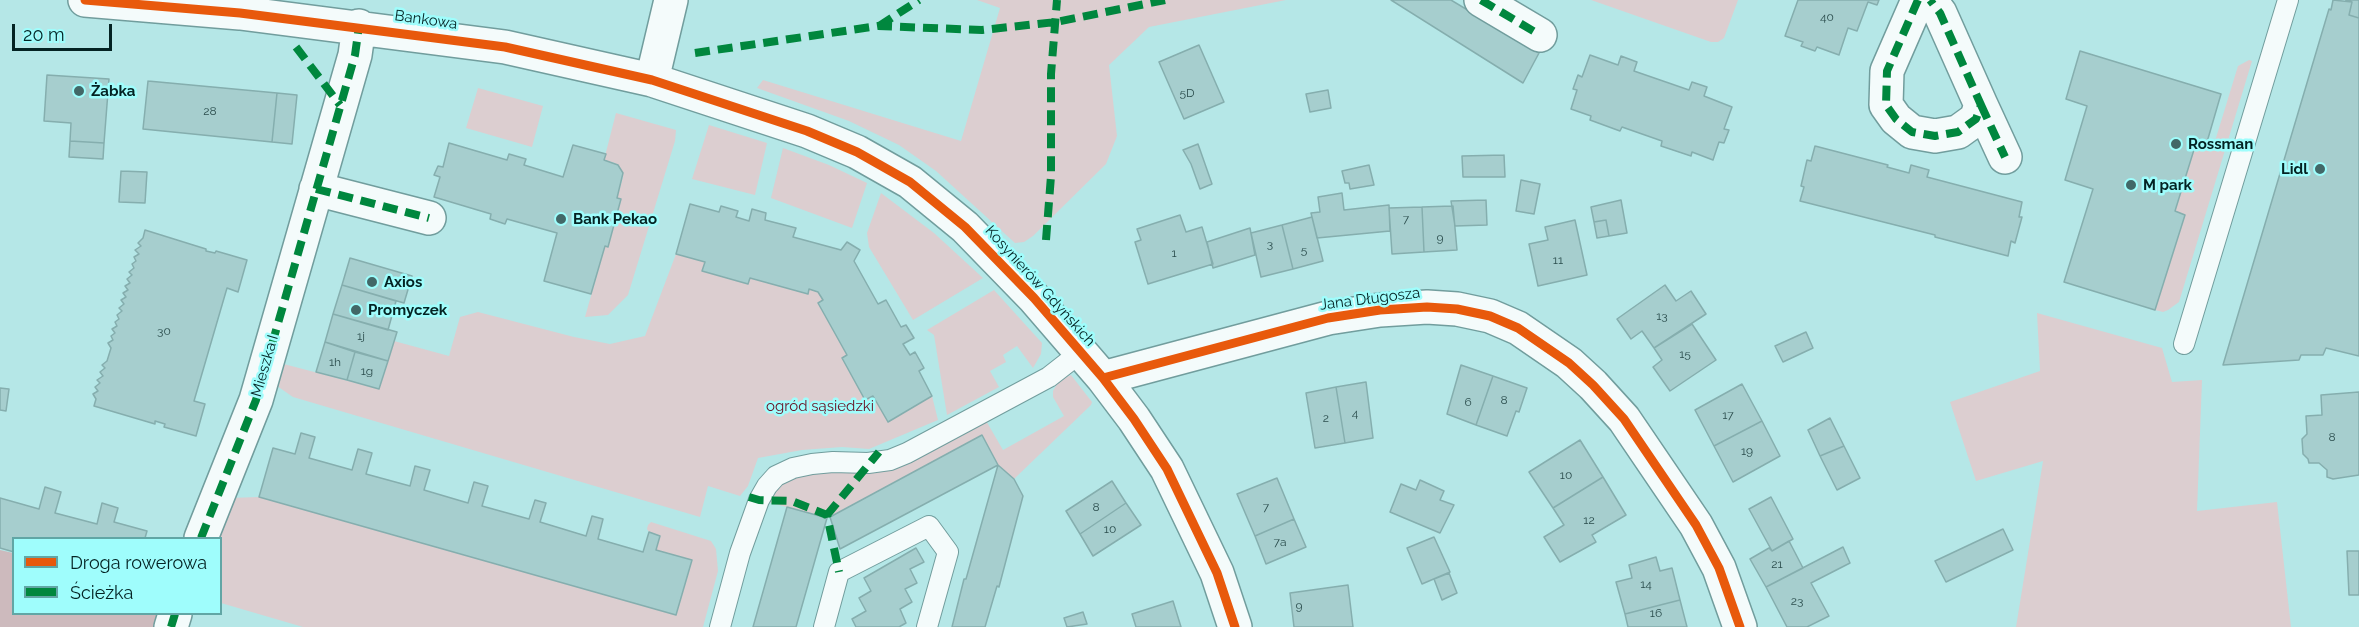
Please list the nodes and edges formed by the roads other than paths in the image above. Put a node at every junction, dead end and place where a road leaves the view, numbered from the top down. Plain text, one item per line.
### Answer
1 (85, 0) edge
2 (671, 0) edge
3 (1481, 0) edge
4 (1918, 0) edge
5 (1930, 0) edge
6 (2288, 0) edge
7 (132, 1) edge
8 (359, 27) junction
9 (1540, 35) dead end
10 (652, 80) junction
11 (698, 96) joint
12 (1981, 105) junction
13 (2005, 157) dead end
14 (316, 189) junction
15 (429, 218) dead end
16 (2184, 344) dead end
17 (1081, 352) junction
18 (1103, 378) junction
19 (201, 537) edge
20 (720, 627) edge
21 (824, 627) edge
22 (927, 627) edge
23 (1236, 627) edge
24 (1740, 627) edge

1 - 7 street, Bankowa
2 - 10 street
3 - 9 street
4 - 12 street
5 - 12 street
6 - 16 lane
7 - 8 street, Bankowa
8 - 10 street, Bankowa
8 - 14 street, Mieszka I
10 - 11 street, Bankowa
11 - 17 street, Kosynierów Gdyńskich
12 - 13 street
14 - 15 street
14 - 19 street, Mieszka I
17 - 18 street, Kosynierów Gdyńskich
17 - 20 lane
18 - 23 street, Kosynierów Gdyńskich
18 - 24 street, Jana Długosza
21 - 22 lane

